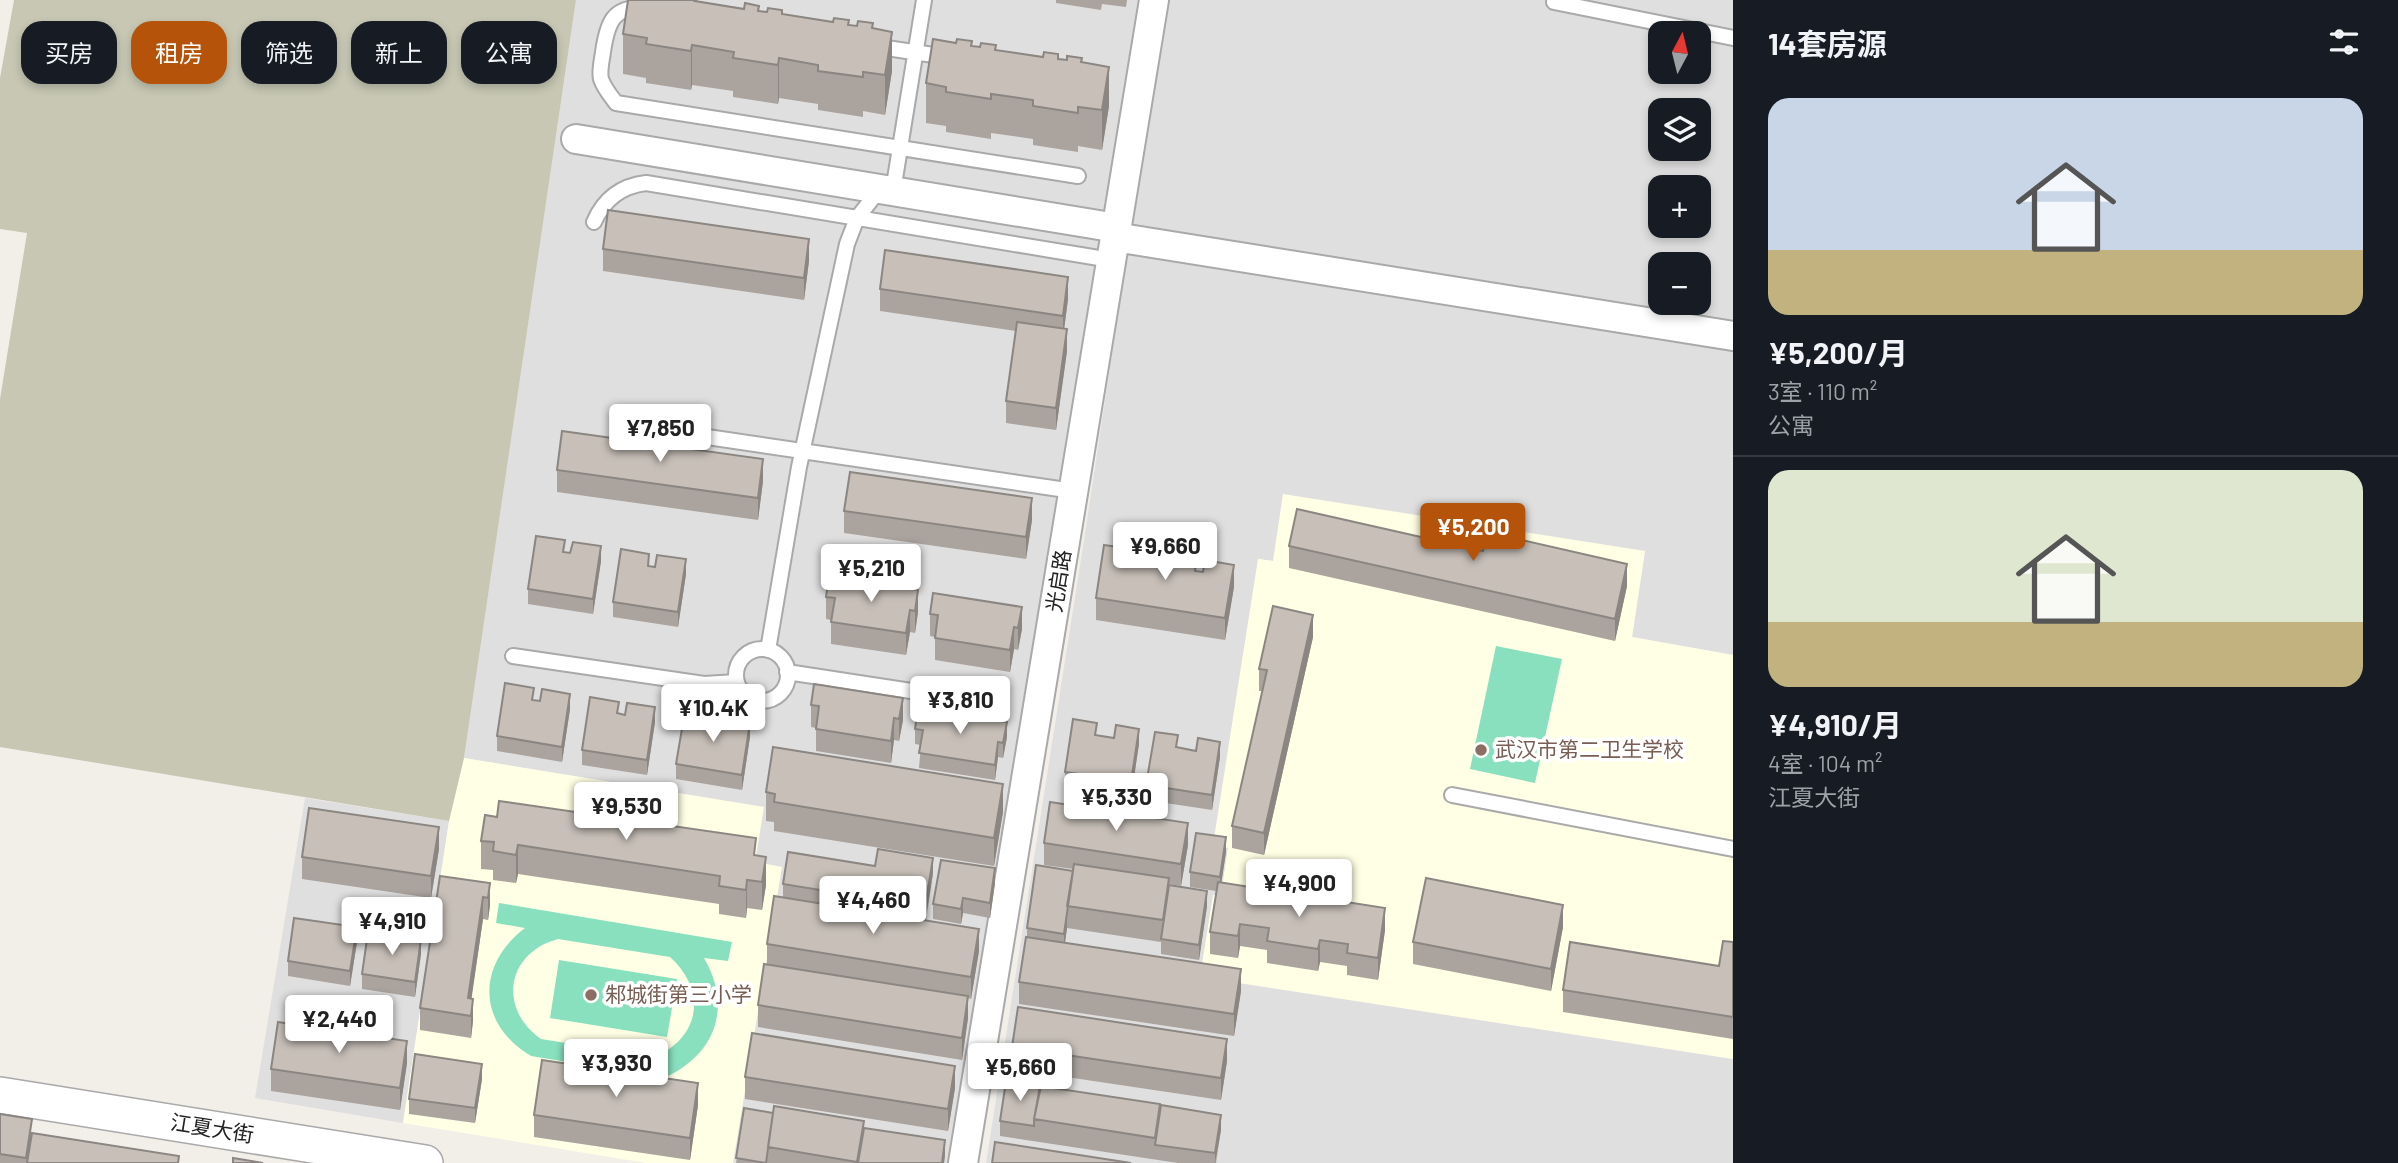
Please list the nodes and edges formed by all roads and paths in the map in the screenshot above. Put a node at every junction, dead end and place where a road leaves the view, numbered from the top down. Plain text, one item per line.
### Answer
1 (924, 0) edge
2 (1154, 0) edge
3 (1555, 2) dead end
4 (659, 11) edge
5 (1733, 38) edge
6 (860, 44) edge
7 (915, 52) junction
8 (955, 59) edge
9 (576, 139) dead end
10 (900, 148) junction
11 (1077, 176) dead end
12 (887, 190) junction
13 (857, 218) junction
14 (594, 222) dead end
15 (1114, 241) junction
16 (1733, 336) edge
17 (660, 430) dead end
18 (803, 451) junction
19 (1073, 491) junction
20 (768, 650) junction
21 (513, 656) dead end
22 (787, 672) junction
23 (737, 681) junction
24 (996, 704) dead end
25 (1452, 795) dead end
26 (1733, 849) edge
27 (0, 1095) edge
28 (420, 1163) edge
29 (963, 1163) edge

1 - 7 lane
2 - 15 street, 光启路
3 - 5 lane
4 - 10 lane
6 - 7 lane
7 - 8 lane
7 - 10 lane
9 - 12 street
10 - 11 lane
10 - 12 lane
12 - 13 lane
12 - 15 street
13 - 14 lane
13 - 15 lane
13 - 18 lane
15 - 16 street
15 - 19 street, 光启路
17 - 18 lane
18 - 19 lane
18 - 20 lane
19 - 29 street, 光启路
20 - 22 lane
20 - 23 lane
21 - 23 lane
22 - 23 lane
22 - 24 lane
25 - 26 lane
27 - 28 street, 江夏大街

